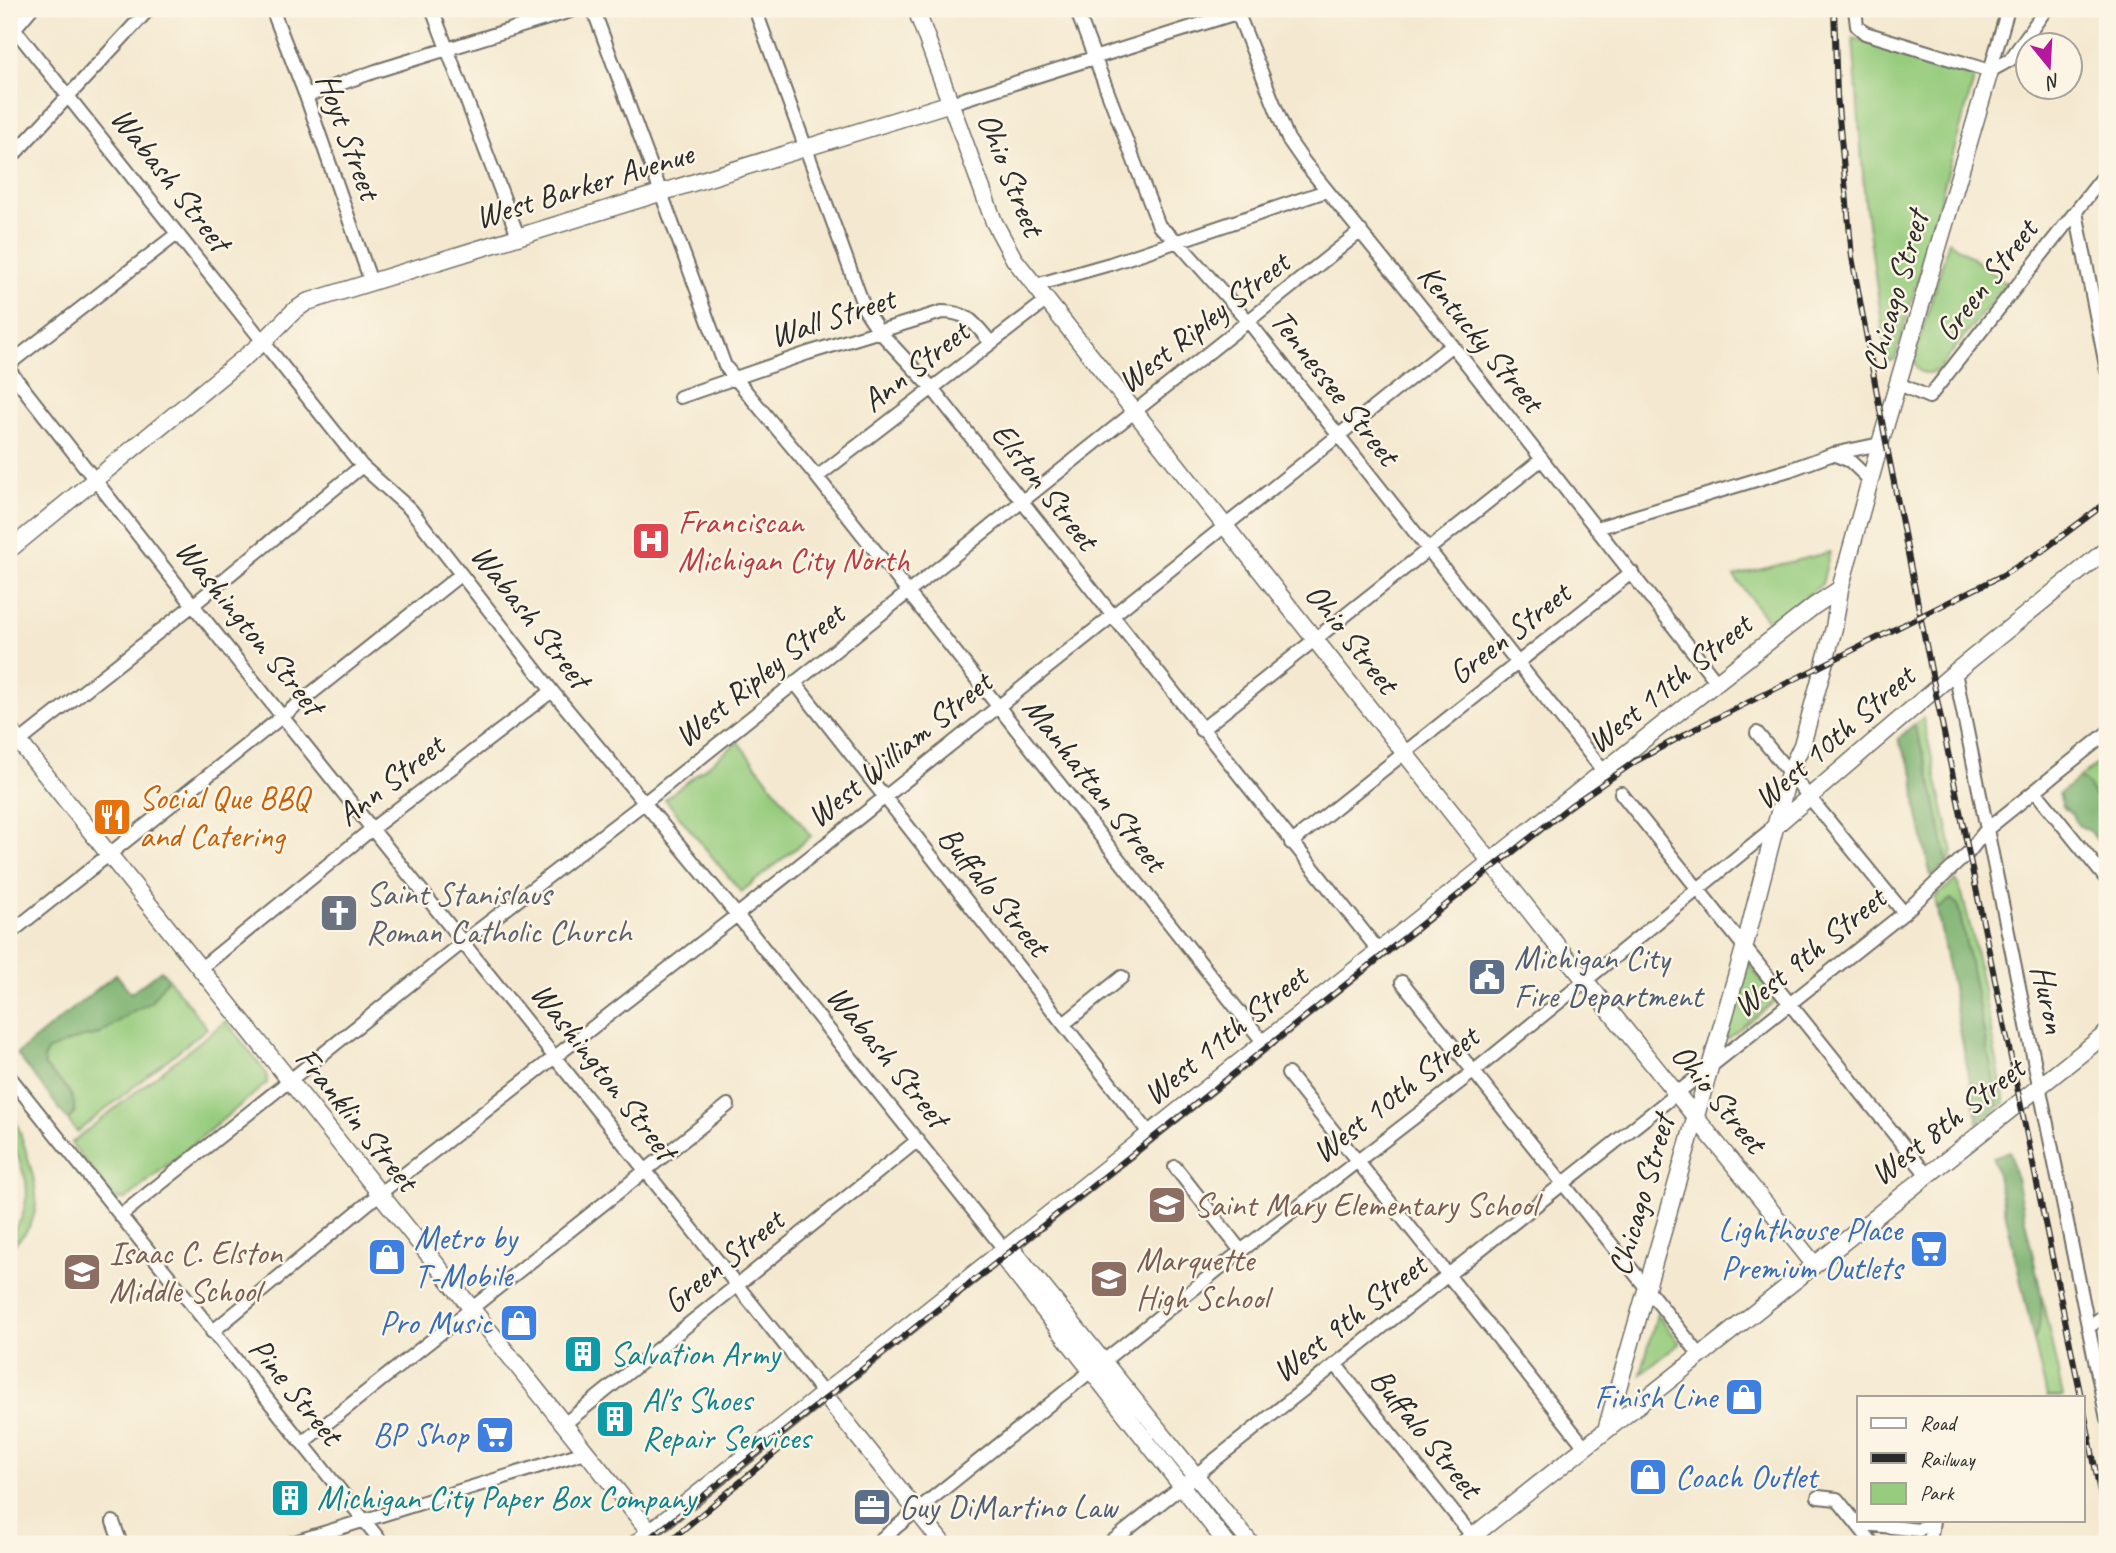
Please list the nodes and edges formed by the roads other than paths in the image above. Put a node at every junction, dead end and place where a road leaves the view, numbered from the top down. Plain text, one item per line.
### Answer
1 (31, 9) edge
2 (149, 9) edge
3 (272, 9) edge
4 (432, 9) edge
5 (578, 9) edge
6 (593, 9) edge
7 (754, 9) edge
8 (916, 9) edge
9 (1076, 9) edge
10 (1855, 9) edge
11 (2008, 9) edge
12 (2046, 9) edge
13 (1241, 10) edge
14 (11, 29) edge
15 (447, 49) junction
16 (1093, 57) junction
17 (1990, 71) junction
18 (68, 96) junction
19 (306, 96) junction
20 (951, 103) junction
21 (805, 149) junction
22 (9, 160) edge
23 (2107, 172) edge
24 (660, 191) junction
25 (1326, 191) junction
26 (2076, 212) junction
27 (1361, 231) junction
28 (177, 234) junction
29 (518, 236) junction
30 (1177, 241) junction
31 (371, 282) junction
32 (1035, 285) junction
33 (1047, 300) junction
34 (1249, 323) junction
35 (879, 331) junction
36 (262, 343) junction
37 (991, 343) junction
38 (1452, 345) junction
39 (9, 364) edge
40 (9, 370) edge
41 (2107, 372) edge
42 (736, 377) junction
43 (1899, 384) junction
44 (932, 388) junction
45 (680, 397) dead end
46 (1135, 411) junction
47 (1338, 437) junction
48 (1880, 444) junction
49 (1833, 454) junction
50 (1542, 459) junction
51 (362, 466) junction
52 (817, 477) junction
53 (96, 479) junction
54 (1871, 481) junction
55 (1022, 503) junction
56 (1226, 526) junction
57 (1597, 528) junction
58 (1428, 549) junction
59 (2107, 549) edge
60 (9, 550) edge
61 (1632, 572) junction
62 (460, 575) junction
63 (1840, 589) junction
64 (907, 592) junction
65 (192, 604) junction
66 (1112, 616) junction
67 (1315, 639) junction
68 (1518, 661) junction
69 (1955, 672) junction
70 (1717, 682) junction
71 (795, 683) junction
72 (552, 691) junction
73 (998, 706) junction
74 (283, 715) junction
75 (1202, 730) junction
76 (1757, 733) dead end
77 (2107, 733) edge
78 (14, 736) edge
79 (1405, 752) junction
80 (1604, 772) junction
81 (1789, 774) junction
82 (2035, 791) junction
83 (1621, 793) dead end
84 (1809, 796) junction
85 (883, 797) junction
86 (644, 803) junction
87 (373, 828) junction
88 (1773, 828) junction
89 (1986, 830) junction
90 (1291, 843) junction
91 (109, 855) junction
92 (1491, 863) junction
93 (2107, 880) edge
94 (1700, 889) junction
95 (1904, 913) junction
96 (737, 915) junction
97 (9, 934) edge
98 (463, 942) junction
99 (1745, 945) junction
100 (1378, 951) junction
101 (200, 969) junction
102 (1122, 977) dead end
103 (1585, 981) junction
104 (1402, 982) dead end
105 (1790, 1003) junction
106 (1065, 1023) junction
107 (2107, 1033) edge
108 (1264, 1043) junction
109 (555, 1056) junction
110 (1708, 1070) junction
111 (1473, 1072) junction
112 (1288, 1073) dead end
113 (9, 1076) edge
114 (289, 1081) junction
115 (2039, 1087) junction
116 (1678, 1095) junction
117 (729, 1105) dead end
118 (1695, 1115) junction
119 (1150, 1133) junction
120 (918, 1140) junction
121 (1358, 1161) junction
122 (1175, 1167) dead end
123 (646, 1172) junction
124 (1927, 1175) junction
125 (1563, 1183) junction
126 (379, 1194) junction
127 (120, 1216) junction
128 (1004, 1249) junction
129 (1241, 1251) junction
130 (1814, 1264) junction
131 (1450, 1275) junction
132 (738, 1285) junction
133 (1645, 1289) junction
134 (471, 1310) junction
135 (2107, 1313) edge
136 (2088, 1328) junction
137 (212, 1332) junction
138 (1700, 1355) junction
139 (1336, 1364) junction
140 (1098, 1367) junction
141 (824, 1394) junction
142 (2107, 1419) edge
143 (563, 1424) junction
144 (1606, 1430) junction
145 (302, 1443) junction
146 (1585, 1447) junction
147 (585, 1452) junction
148 (1196, 1475) junction
149 (1181, 1487) junction
150 (1818, 1497) dead end
151 (917, 1511) junction
152 (364, 1521) junction
153 (113, 1522) dead end
154 (1930, 1522) edge
155 (1933, 1522) edge
156 (1856, 1523) junction
157 (655, 1538) edge
158 (1468, 1540) edge
159 (121, 1544) edge
160 (288, 1544) edge
161 (383, 1544) edge
162 (635, 1544) edge
163 (875, 1544) edge
164 (943, 1544) edge
165 (1109, 1544) edge
166 (1227, 1544) edge
167 (1251, 1544) edge
168 (1873, 1544) edge
169 (1930, 1544) edge

1 - 14 street
2 - 18 street
3 - 19 street, Hoyt Street
4 - 15 street
5 - 15 street
6 - 24 street, Manhattan Street
7 - 21 street, Elston Street
8 - 20 street, Ohio Street
9 - 16 street, Tennessee Street
10 - 17 street
11 - 17 street, Chicago Street
12 - 17 street
13 - 16 street, West Barker Avenue
13 - 25 street, Kentucky Street
14 - 18 street, Wabash Street
15 - 19 street
15 - 29 street
16 - 20 street, West Barker Avenue
16 - 30 street, Tennessee Street
17 - 43 street, Chicago Street
18 - 22 street
18 - 28 street, Wabash Street
19 - 31 street, Hoyt Street
20 - 21 street, West Barker Avenue
20 - 32 street, Ohio Street
21 - 24 street, West Barker Avenue
21 - 35 street, Elston Street
23 - 26 street, Green Street
24 - 29 street, West Barker Avenue
24 - 42 street, Manhattan Street
25 - 27 street, Kentucky Street
25 - 30 street
26 - 41 street
26 - 43 street, Green Street
27 - 34 street, West Ripley Street
27 - 38 street, Kentucky Street
28 - 36 street, Wabash Street
28 - 39 street
29 - 31 street, West Barker Avenue
30 - 32 street
30 - 34 street, Tennessee Street
31 - 36 street, West Barker Avenue
32 - 33 street, Ohio Street
33 - 37 street, Ann Street
33 - 46 street, Ohio Street
34 - 46 street, West Ripley Street
34 - 47 street, Tennessee Street
35 - 37 street, Wall Street
35 - 42 street, Wall Street
35 - 44 street, Elston Street
36 - 51 street, Wabash Street
36 - 53 street, West Barker Avenue
37 - 44 street, Ann Street
38 - 47 street, West William Street
38 - 50 street, Kentucky Street
40 - 53 street, Washington Street
42 - 45 street, Wall Street
42 - 52 street, Manhattan Street
43 - 48 street, Chicago Street
44 - 52 street, Ann Street
44 - 55 street, Elston Street
46 - 55 street, West Ripley Street
46 - 56 street, Ohio Street
47 - 56 street, West William Street
47 - 58 street, Tennessee Street
48 - 49 street
48 - 54 street, Chicago Street
49 - 54 street
49 - 57 street
50 - 57 street, Kentucky Street
50 - 58 street
51 - 62 street, Wabash Street
51 - 65 street
52 - 64 street, Manhattan Street
53 - 60 street, West Barker Avenue
53 - 65 street, Washington Street
54 - 63 street, Chicago Street
55 - 64 street, West Ripley Street
55 - 66 street, Elston Street
56 - 66 street, West William Street
56 - 67 street, Ohio Street
57 - 61 street, Kentucky Street
58 - 67 street
58 - 68 street, Tennessee Street
59 - 69 street, West 10th Street
61 - 68 street, Green Street
61 - 70 street, Kentucky Street
62 - 72 street, Wabash Street
62 - 74 street
63 - 70 street, West 11th Street
63 - 81 street, Chicago Street
64 - 71 street, West Ripley Street
64 - 73 street, Manhattan Street
65 - 74 street, Washington Street
65 - 78 street
66 - 73 street, West William Street
66 - 75 street, Elston Street
67 - 75 street
67 - 79 street, Ohio Street
68 - 79 street, Green Street
68 - 80 street, Tennessee Street
69 - 84 street, West 10th Street
69 - 89 street, Huron
70 - 80 street, West 11th Street
71 - 85 street, Buffalo Street
71 - 86 street, West Ripley Street
72 - 86 street, Wabash Street
72 - 87 street, Ann Street
73 - 85 street, West William Street
73 - 108 street, Manhattan Street
74 - 87 street, Washington Street
74 - 91 street
75 - 90 street, Elston Street
76 - 81 street
77 - 82 street, West 9th Street
78 - 91 street, Franklin Street
79 - 90 street, Green Street
79 - 92 street, Ohio Street
80 - 92 street, West 11th Street
81 - 84 street
81 - 88 street, Chicago Street
82 - 89 street, West 9th Street
82 - 93 street
83 - 94 street
84 - 88 street, West 10th Street
84 - 95 street
85 - 96 street, West William Street
85 - 106 street, Buffalo Street
86 - 96 street, Wabash Street
86 - 98 street, West Ripley Street
87 - 98 street, Washington Street
87 - 101 street, Ann Street
88 - 94 street, West 10th Street
88 - 99 street, Chicago Street
89 - 95 street, West 9th Street
89 - 115 street, Huron
90 - 100 street, Elston Street
91 - 97 street
91 - 101 street, Franklin Street
92 - 100 street, West 11th Street
92 - 103 street, Ohio Street
94 - 99 street
94 - 103 street, West 10th Street
95 - 105 street, West 9th Street
96 - 109 street, West William Street
96 - 120 street, Wabash Street
98 - 109 street, Washington Street
98 - 114 street, West Ripley Street
99 - 105 street
99 - 110 street, Chicago Street
100 - 108 street, West 11th Street
101 - 114 street, Franklin Street
102 - 106 street
103 - 111 street, West 10th Street
103 - 116 street, Ohio Street
104 - 111 street
105 - 110 street, West 9th Street
105 - 124 street
106 - 119 street, Buffalo Street
107 - 115 street, West 8th Street
108 - 119 street, West 11th Street
109 - 123 street, Washington Street
109 - 126 street, West William Street
110 - 116 street, West 9th Street
110 - 118 street, Chicago Street
111 - 121 street, West 10th Street
111 - 125 street
112 - 121 street
113 - 127 street, Pine Street
114 - 126 street, Franklin Street
114 - 127 street, West Ripley Street
115 - 124 street, West 8th Street
115 - 136 street, Huron
116 - 118 street, Ohio Street
116 - 125 street, West 9th Street
117 - 123 street
118 - 130 street, Ohio Street
118 - 133 street, Chicago Street
119 - 128 street, West 11th Street
120 - 128 street, Wabash Street
120 - 132 street, Green Street
121 - 129 street, West 10th Street
121 - 131 street
122 - 129 street
123 - 132 street, Washington Street
123 - 134 street
124 - 130 street, West 8th Street
125 - 131 street, West 9th Street
125 - 133 street
126 - 134 street, Franklin Street
126 - 137 street, West William Street
127 - 137 street, Pine Street
128 - 140 street, Wabash Street
128 - 141 street, West 11th Street
129 - 140 street, West 10th Street
130 - 138 street, West 8th Street
131 - 139 street, West 9th Street
131 - 146 street
132 - 141 street, Washington Street
132 - 143 street, Green Street
133 - 138 street
133 - 144 street, Chicago Street
134 - 143 street, Franklin Street
134 - 145 street
135 - 136 street
136 - 142 street, Huron
137 - 145 street, Pine Street
138 - 144 street, West 8th Street
139 - 148 street, West 9th Street
139 - 158 street, Buffalo Street
140 - 148 street, Wabash Street
140 - 149 street, Wabash Street
140 - 151 street, West 10th Street
141 - 151 street, Washington Street
141 - 157 street, West 11th Street
143 - 147 street, Franklin Street
144 - 146 street, West 8th Street
145 - 152 street, Pine Street
146 - 158 street, West 8th Street
147 - 152 street
147 - 157 street, Franklin Street
148 - 149 street, West 9th Street
148 - 167 street, Wabash Street
149 - 165 street, West 9th Street
149 - 166 street, Wabash Street
150 - 156 street
151 - 163 street, West 10th Street
151 - 164 street, Washington Street
152 - 160 street
152 - 161 street, Pine Street
153 - 159 street
154 - 156 street
155 - 169 street
156 - 168 street
157 - 162 street, West 11th Street

